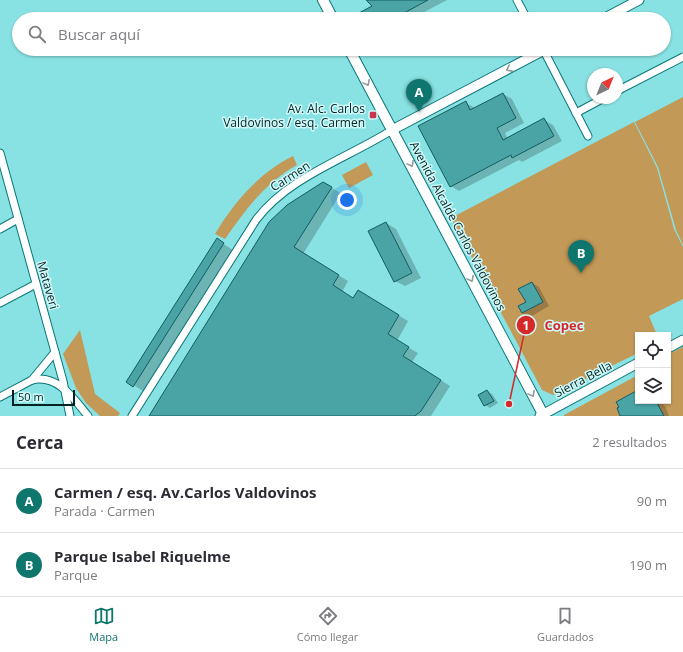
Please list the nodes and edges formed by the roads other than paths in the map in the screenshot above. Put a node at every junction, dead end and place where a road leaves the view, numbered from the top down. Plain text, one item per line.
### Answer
1 (323, 0) edge
2 (517, 0) edge
3 (639, 0) edge
4 (329, 12) edge
5 (523, 12) edge
6 (616, 12) edge
7 (353, 56) edge
8 (533, 56) edge
9 (547, 56) edge
10 (683, 57) edge
11 (623, 88) edge
12 (593, 104) edge
13 (576, 113) junction
14 (392, 130) junction
15 (588, 136) dead end
16 (0, 153) edge
17 (18, 219) junction
18 (0, 229) edge
19 (36, 284) junction
20 (0, 303) edge
21 (683, 340) edge
22 (671, 346) edge
23 (55, 352) junction
24 (635, 366) edge
25 (32, 380) junction
26 (65, 390) junction
27 (0, 397) edge
28 (542, 415) edge
29 (70, 416) edge
30 (88, 416) edge
31 (132, 416) edge

1 - 4 main road
2 - 5 street
3 - 6 street
7 -> 14 main road, Avenida Alcalde Carlos Valdovinos
8 -> 14 street, Carmen
9 - 13 street
10 - 11 street
12 - 13 street
13 - 15 street
14 -> 28 main road, Avenida Alcalde Carlos Valdovinos
14 - 31 street, Carmen
16 - 17 street, Mataveri
17 - 18 street
17 - 19 street, Mataveri
19 - 20 street
19 - 23 street, Mataveri
21 - 22 street
23 - 25 street
23 - 26 street, Mataveri
24 - 28 street, Sierra Bella
25 - 26 street
25 - 27 street
26 - 29 street
26 - 30 street, Mataveri

